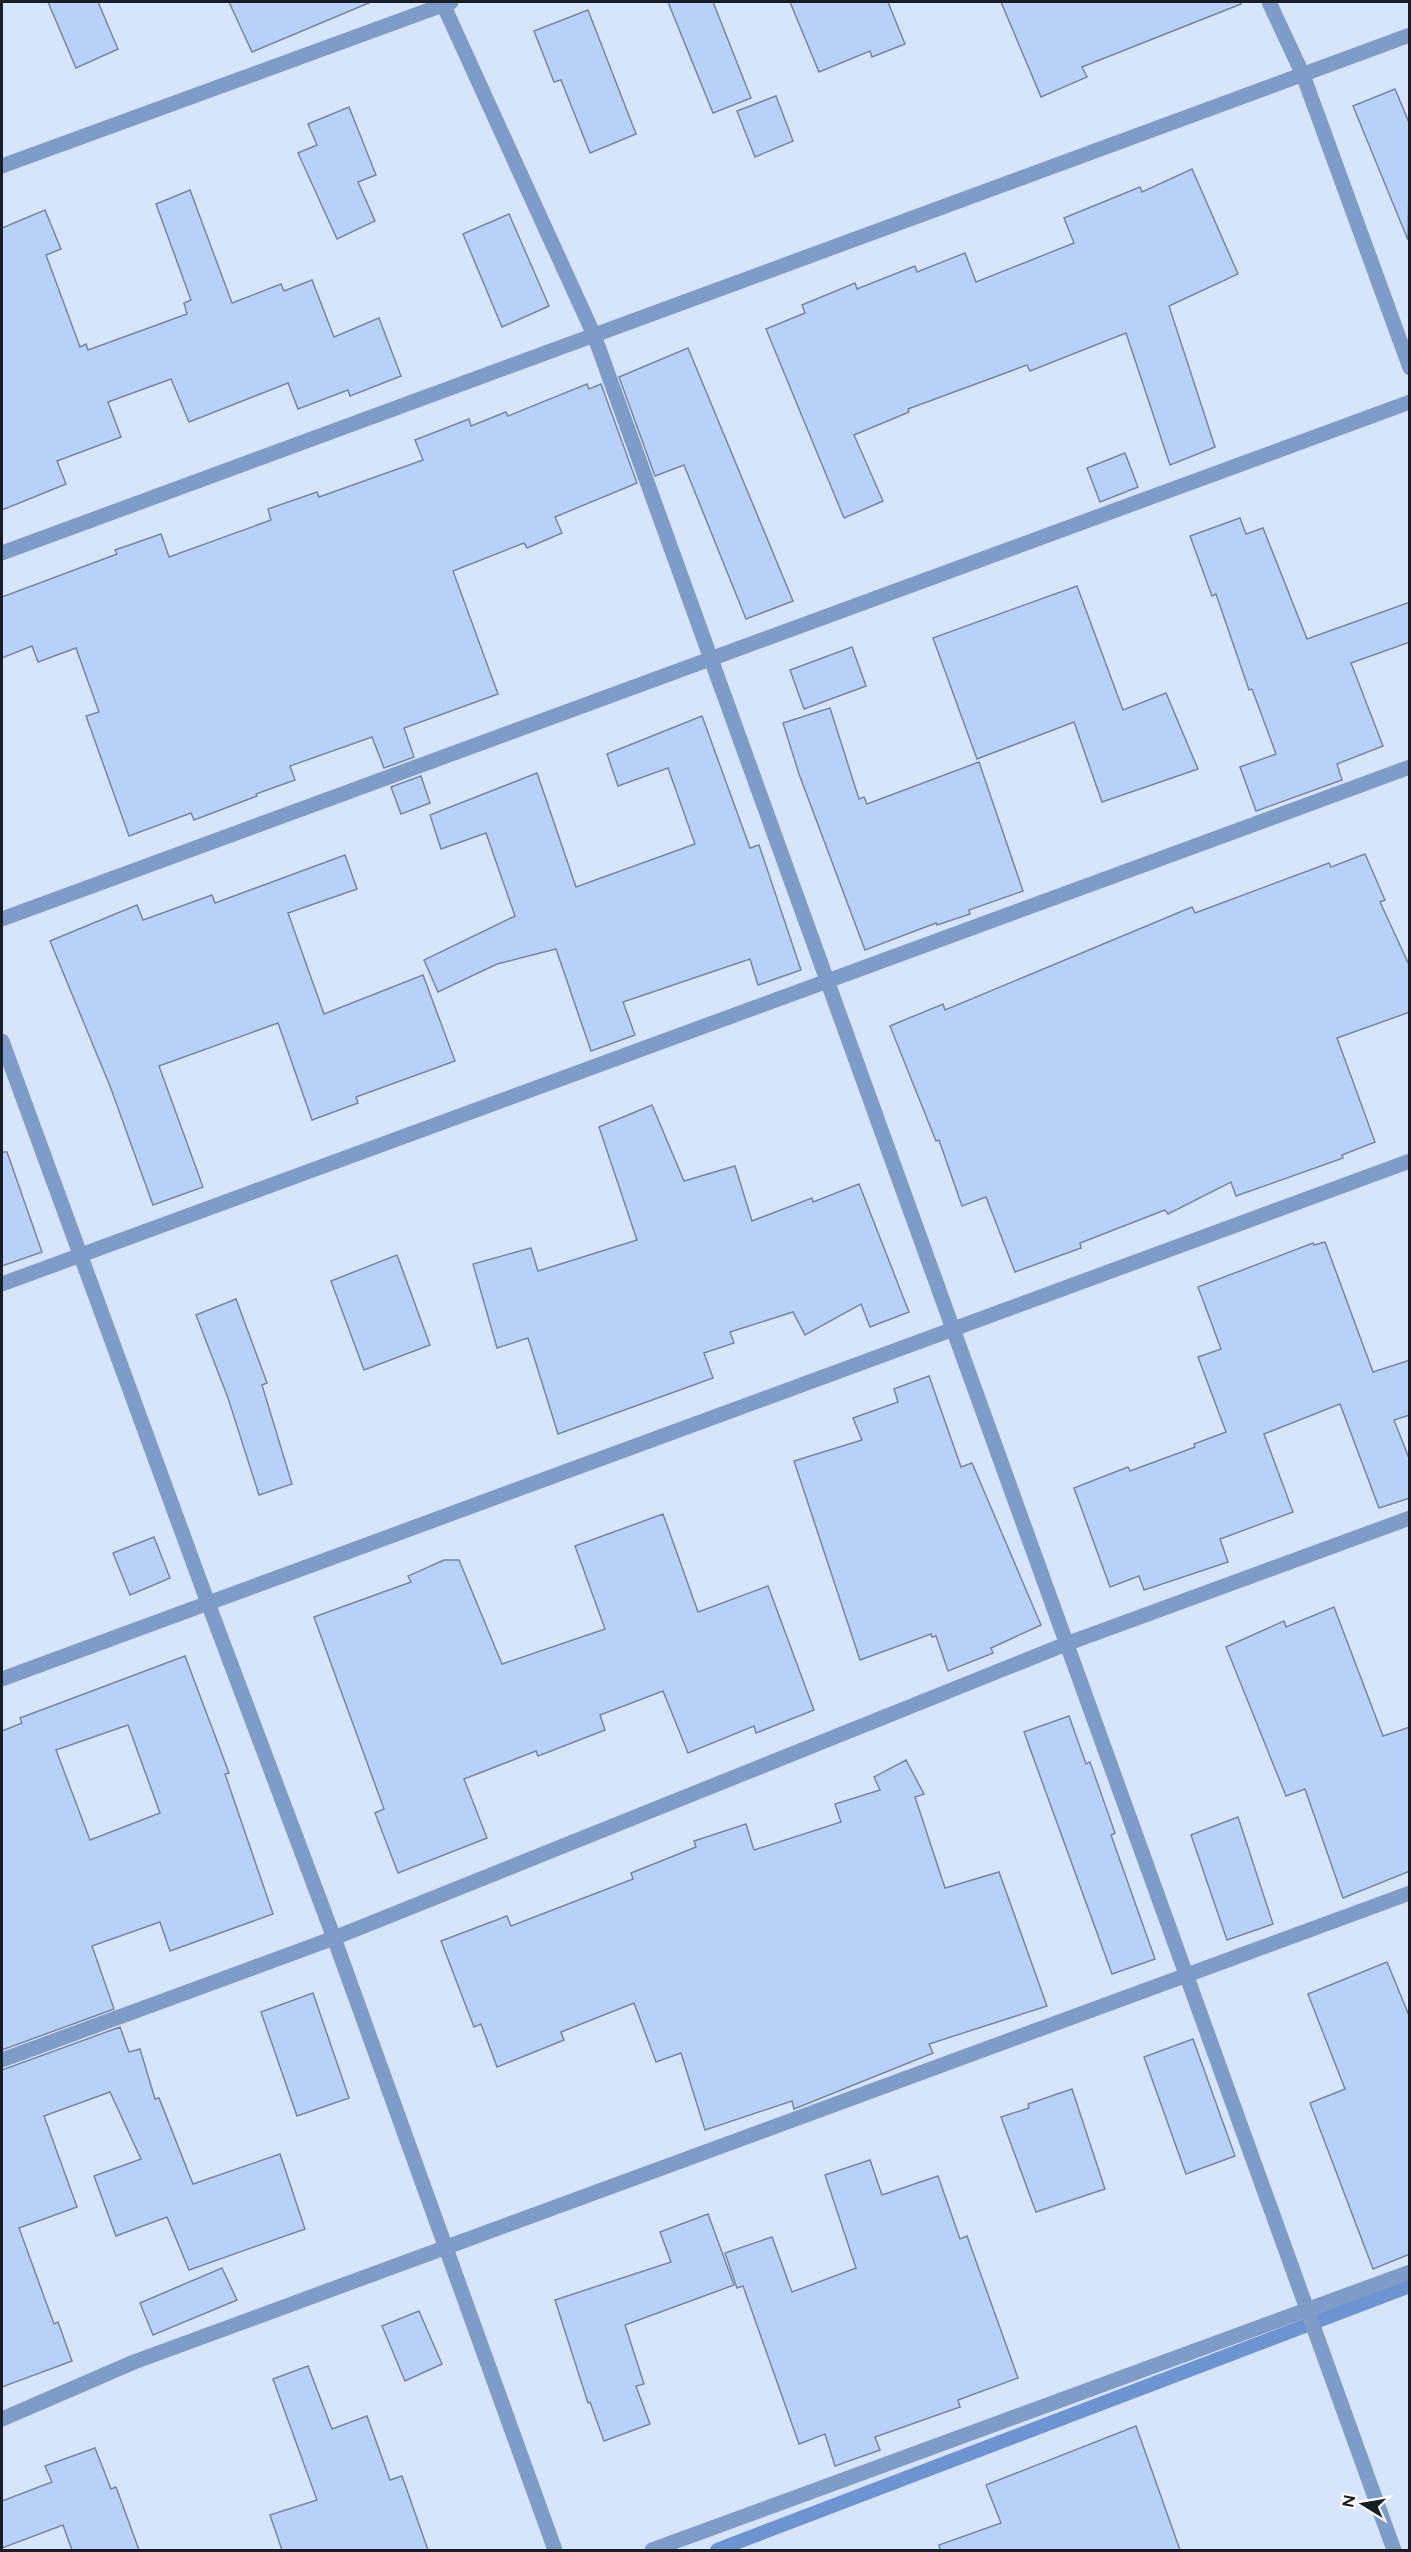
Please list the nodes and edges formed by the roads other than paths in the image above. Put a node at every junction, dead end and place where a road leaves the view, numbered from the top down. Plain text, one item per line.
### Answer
1 (446, 2) edge
2 (1269, 2) edge
3 (1410, 35) edge
4 (1303, 75) junction
5 (2, 166) edge
6 (594, 335) junction
7 (1410, 368) edge
8 (1410, 402) edge
9 (2, 553) edge
10 (710, 659) junction
11 (1410, 767) edge
12 (2, 919) edge
13 (827, 981) junction
14 (2, 1041) edge
15 (1410, 1161) edge
16 (80, 1255) junction
17 (2, 1284) edge
18 (953, 1329) junction
19 (1410, 1518) edge
20 (208, 1603) junction
21 (1066, 1644) junction
22 (2, 1679) edge
23 (1410, 1893) edge
24 (334, 1938) junction
25 (1186, 1975) junction
26 (2, 2060) edge
27 (444, 2248) junction
28 (1410, 2272) edge
29 (1306, 2310) junction
30 (2, 2419) edge
31 (555, 2550) edge
32 (652, 2550) edge
33 (1394, 2550) edge

1 - 5 street
1 - 6 street
2 - 4 street
3 - 4 street
4 - 6 street
4 - 7 street
6 - 9 street
6 - 10 street
8 - 10 street
10 - 12 street
10 - 13 street
11 - 13 street
13 - 16 street
13 - 18 street
14 - 16 street
15 - 18 street
16 - 17 street
16 - 20 street
18 - 20 street
18 - 21 street
19 - 21 street
20 - 22 street
20 - 24 street
21 - 24 street
21 - 25 street
23 - 25 street
24 - 26 street
24 - 27 street
25 - 27 street
25 - 29 street
27 - 30 street
27 - 31 street
28 - 29 street
29 - 32 street
29 - 33 street

